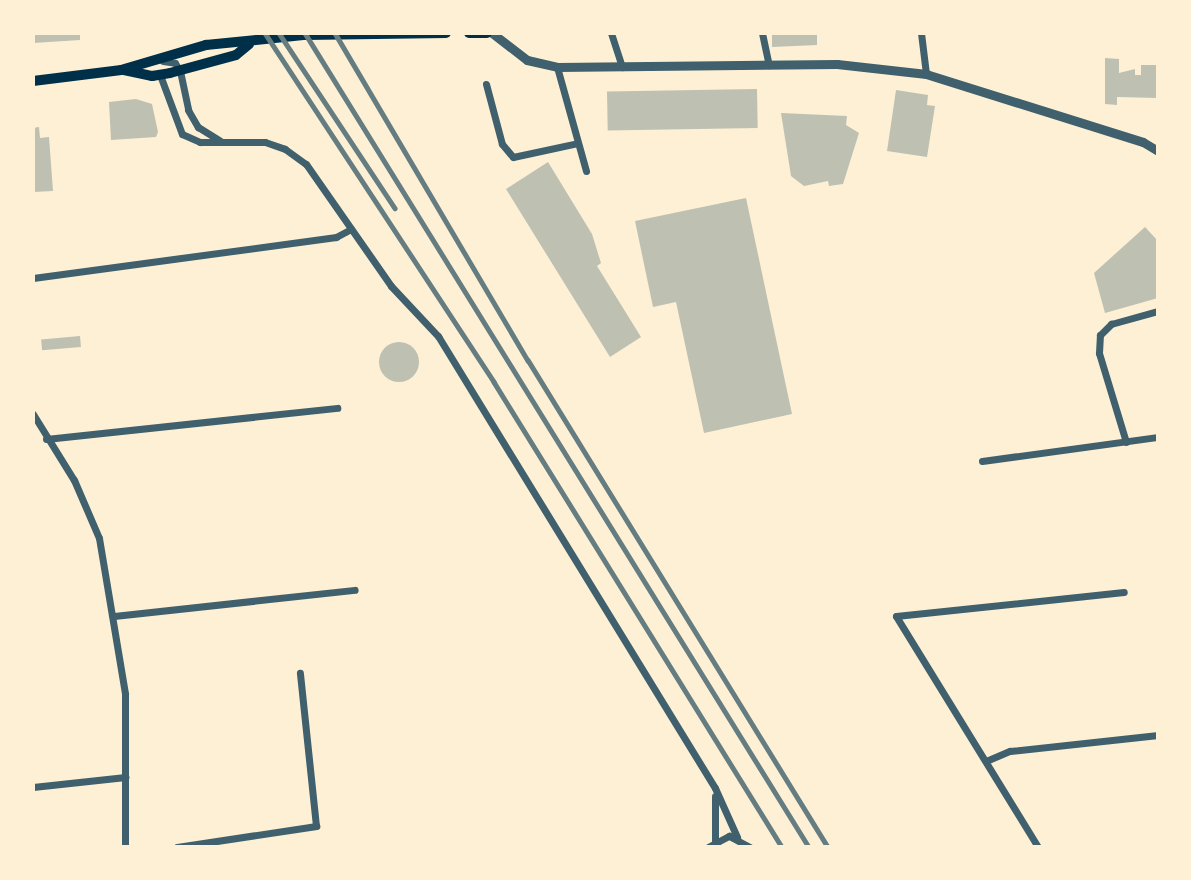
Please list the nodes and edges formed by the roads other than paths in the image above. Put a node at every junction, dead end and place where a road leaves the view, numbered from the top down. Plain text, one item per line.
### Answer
1 (446, 33) edge
2 (469, 33) edge
3 (489, 33) edge
4 (611, 33) edge
5 (762, 33) edge
6 (921, 33) edge
7 (249, 44) junction
8 (145, 62) junction
9 (769, 65) junction
10 (557, 67) junction
11 (622, 68) junction
12 (121, 69) junction
13 (180, 71) junction
14 (926, 74) junction
15 (160, 75) junction
16 (33, 81) edge
17 (486, 85) dead end
18 (220, 141) junction
19 (578, 143) junction
20 (1158, 151) edge
21 (586, 171) dead end
22 (351, 229) junction
23 (33, 278) edge
24 (1158, 311) edge
25 (337, 408) dead end
26 (33, 414) edge
27 (1158, 437) edge
28 (46, 439) junction
29 (1125, 442) junction
30 (982, 461) dead end
31 (355, 590) dead end
32 (1124, 592) dead end
33 (114, 616) junction
34 (300, 673) dead end
35 (1158, 735) edge
36 (986, 761) junction
37 (125, 777) junction
38 (33, 788) edge
39 (715, 788) junction
40 (737, 837) junction
41 (715, 840) junction
42 (125, 847) edge
43 (177, 847) edge
44 (708, 847) edge
45 (750, 847) edge
46 (1038, 847) edge

1 - 7 main road
2 - 3 main road
3 - 10 street
4 - 11 street
5 - 9 street
6 - 14 street
7 - 8 main road
7 - 13 main road
8 - 12 main road
8 - 13 street
9 - 11 street
9 - 14 street
10 - 11 street
10 - 19 street
12 - 15 main road
12 - 16 main road
13 - 15 main road
13 - 18 street
14 - 20 street
15 - 18 street
17 - 19 street
18 - 22 street
19 - 21 street
22 - 23 street
22 - 39 street
24 - 29 street
25 - 28 street
26 - 28 street
27 - 29 street
28 - 33 street
29 - 30 street
31 - 33 street
32 - 36 street
33 - 37 street
34 - 43 street
35 - 36 street
36 - 46 street
37 - 38 street
37 - 42 street
39 - 40 street
39 - 41 street
40 - 41 street
40 - 45 street
41 - 44 street

